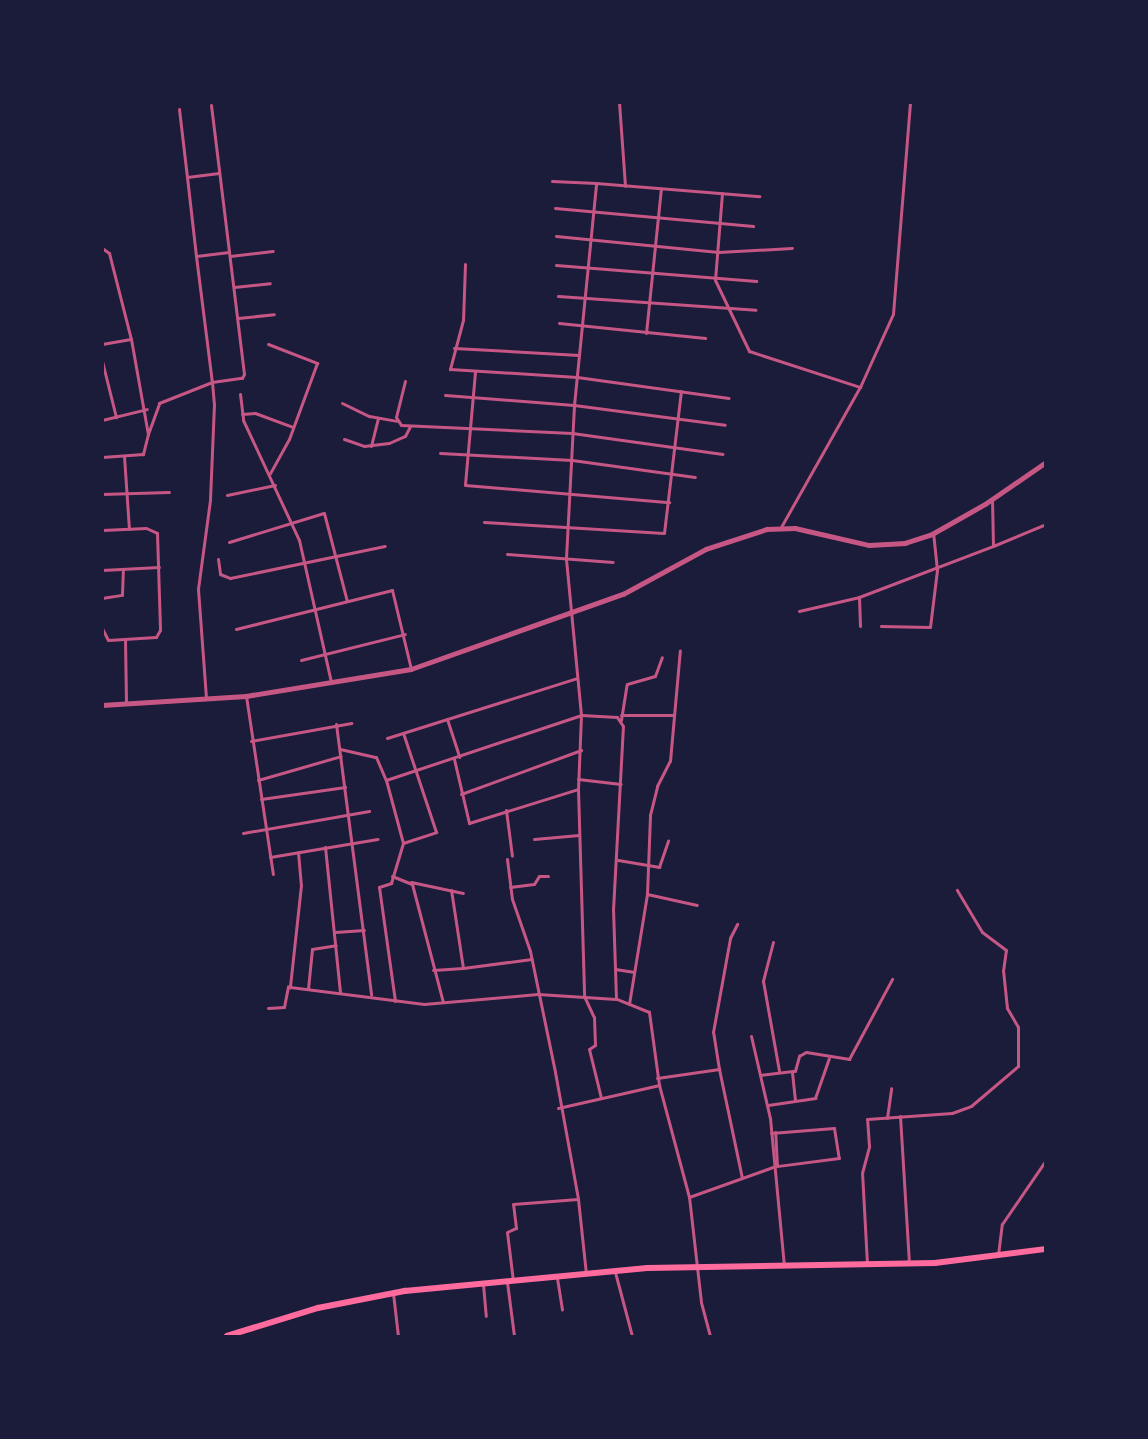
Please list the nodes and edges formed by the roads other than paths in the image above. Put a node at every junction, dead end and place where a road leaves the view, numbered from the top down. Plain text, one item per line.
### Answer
1 (619, 102) edge
2 (910, 102) edge
3 (210, 105) dead end
4 (179, 109) dead end
5 (219, 172) junction
6 (187, 177) junction
7 (552, 181) dead end
8 (596, 184) junction
9 (625, 186) junction
10 (661, 189) junction
11 (722, 193) junction
12 (759, 196) dead end
13 (555, 208) dead end
14 (593, 211) junction
15 (658, 218) junction
16 (721, 223) junction
17 (753, 226) dead end
18 (556, 236) dead end
19 (591, 239) junction
20 (655, 245) junction
21 (102, 248) edge
22 (792, 248) dead end
23 (273, 251) dead end
24 (718, 252) junction
25 (229, 254) junction
26 (196, 256) junction
27 (465, 264) dead end
28 (556, 265) dead end
29 (589, 267) junction
30 (652, 274) junction
31 (715, 280) junction
32 (756, 281) dead end
33 (270, 283) dead end
34 (234, 287) junction
35 (558, 296) dead end
36 (586, 298) junction
37 (649, 303) junction
38 (731, 310) junction
39 (756, 310) dead end
40 (274, 314) dead end
41 (238, 318) junction
42 (559, 323) dead end
43 (583, 326) junction
44 (646, 334) junction
45 (705, 338) dead end
46 (131, 339) junction
47 (102, 344) edge
48 (268, 344) dead end
49 (454, 348) junction
50 (579, 355) junction
51 (102, 361) edge
52 (475, 372) junction
53 (577, 377) junction
54 (406, 381) dead end
55 (212, 382) junction
56 (860, 387) junction
57 (682, 391) junction
58 (240, 394) dead end
59 (445, 395) dead end
60 (472, 398) junction
61 (729, 398) dead end
62 (342, 403) dead end
63 (574, 404) junction
64 (147, 409) junction
65 (242, 414) junction
66 (116, 416) junction
67 (378, 418) junction
68 (678, 419) junction
69 (102, 420) edge
70 (397, 421) junction
71 (725, 425) dead end
72 (410, 426) junction
73 (470, 426) junction
74 (294, 427) junction
75 (572, 432) junction
76 (148, 434) junction
77 (344, 439) dead end
78 (371, 446) junction
79 (675, 447) junction
80 (440, 453) dead end
81 (723, 454) dead end
82 (467, 455) junction
83 (124, 456) junction
84 (102, 457) edge
85 (572, 460) junction
86 (1046, 462) edge
87 (269, 474) junction
88 (672, 474) junction
89 (695, 477) dead end
90 (275, 485) junction
91 (570, 491) junction
92 (169, 492) dead end
93 (102, 494) edge
94 (127, 494) junction
95 (227, 495) dead end
96 (992, 499) junction
97 (669, 502) junction
98 (484, 522) dead end
99 (294, 524) junction
100 (568, 524) junction
101 (1046, 524) edge
102 (781, 527) junction
103 (129, 528) junction
104 (102, 530) edge
105 (933, 533) junction
106 (228, 542) dead end
107 (385, 546) dead end
108 (993, 546) junction
109 (507, 554) dead end
110 (338, 557) junction
111 (566, 558) junction
112 (218, 559) dead end
113 (613, 562) dead end
114 (304, 565) junction
115 (160, 567) junction
116 (123, 569) junction
117 (102, 570) edge
118 (937, 570) junction
119 (859, 597) junction
120 (102, 598) edge
121 (347, 600) junction
122 (317, 609) junction
123 (799, 611) dead end
124 (569, 612) junction
125 (860, 626) dead end
126 (880, 626) dead end
127 (102, 628) edge
128 (236, 629) dead end
129 (404, 634) junction
130 (125, 639) junction
131 (680, 650) dead end
132 (326, 656) junction
133 (662, 657) dead end
134 (301, 660) dead end
135 (411, 670) junction
136 (577, 678) junction
137 (331, 683) junction
138 (246, 696) junction
139 (206, 698) junction
140 (126, 702) junction
141 (102, 704) edge
142 (581, 715) junction
143 (674, 715) junction
144 (621, 717) junction
145 (447, 719) junction
146 (336, 724) junction
147 (351, 724) dead end
148 (403, 733) junction
149 (388, 738) dead end
150 (251, 741) junction
151 (340, 749) junction
152 (581, 750) junction
153 (341, 756) junction
154 (459, 757) junction
155 (454, 759) junction
156 (417, 770) junction
157 (578, 779) junction
158 (258, 780) junction
159 (386, 780) junction
160 (621, 784) junction
161 (345, 787) junction
162 (578, 789) junction
163 (461, 794) junction
164 (262, 799) junction
165 (506, 810) junction
166 (369, 812) dead end
167 (347, 815) junction
168 (264, 829) junction
169 (243, 833) dead end
170 (579, 835) junction
171 (534, 839) dead end
172 (378, 840) dead end
173 (668, 840) dead end
174 (402, 843) junction
175 (353, 844) junction
176 (326, 847) junction
177 (298, 852) junction
178 (512, 856) dead end
179 (270, 857) junction
180 (507, 859) dead end
181 (618, 860) junction
182 (647, 864) junction
183 (273, 874) dead end
184 (392, 876) junction
185 (548, 876) dead end
186 (411, 882) junction
187 (510, 887) junction
188 (451, 890) junction
189 (957, 890) dead end
190 (463, 893) dead end
191 (647, 894) junction
192 (697, 906) dead end
193 (737, 924) dead end
194 (364, 930) junction
195 (335, 932) junction
196 (773, 942) dead end
197 (336, 945) junction
198 (531, 958) junction
199 (463, 968) junction
200 (615, 969) junction
201 (433, 970) junction
202 (634, 972) junction
203 (892, 979) dead end
204 (288, 985) junction
205 (308, 989) junction
206 (340, 992) junction
207 (538, 994) junction
208 (371, 996) junction
209 (584, 996) junction
210 (616, 1000) junction
211 (395, 1001) junction
212 (443, 1002) junction
213 (629, 1004) junction
214 (268, 1008) dead end
215 (751, 1036) dead end
216 (829, 1058) junction
217 (719, 1069) junction
218 (779, 1072) junction
219 (792, 1072) junction
220 (760, 1076) junction
221 (658, 1078) junction
222 (659, 1085) junction
223 (892, 1088) dead end
224 (601, 1098) junction
225 (795, 1100) junction
226 (768, 1105) junction
227 (558, 1108) junction
228 (900, 1116) junction
229 (887, 1119) junction
230 (773, 1133) junction
231 (1046, 1160) edge
232 (773, 1167) junction
233 (742, 1178) junction
234 (689, 1197) junction
235 (578, 1199) junction
236 (1046, 1249) edge
237 (998, 1256) junction
238 (867, 1264) junction
239 (909, 1264) junction
240 (784, 1265) junction
241 (696, 1266) junction
242 (615, 1272) junction
243 (586, 1275) junction
244 (558, 1278) junction
245 (510, 1282) junction
246 (483, 1284) junction
247 (393, 1292) junction
248 (562, 1310) dead end
249 (486, 1316) dead end
250 (227, 1336) edge
251 (398, 1336) edge
252 (514, 1336) edge
253 (632, 1336) edge
254 (710, 1336) edge

1 - 9 street
2 - 56 street
3 - 5 street
4 - 6 street
5 - 6 street
5 - 25 street
6 - 26 street
7 - 8 street
8 - 9 street
8 - 14 street
9 - 10 street
10 - 11 street
10 - 15 street
11 - 12 street
11 - 16 street
13 - 14 street
14 - 15 street
14 - 19 street
15 - 16 street
15 - 20 street
16 - 17 street
16 - 24 street
18 - 19 street
19 - 20 street
19 - 29 street
20 - 24 street
20 - 30 street
21 - 46 street
22 - 24 street
23 - 25 street
24 - 31 street
25 - 26 street
25 - 34 street
26 - 55 street
27 - 49 street
28 - 29 street
29 - 30 street
29 - 36 street
30 - 31 street
30 - 37 street
31 - 32 street
31 - 38 street
33 - 34 street
34 - 41 street
35 - 36 street
36 - 37 street
36 - 43 street
37 - 38 street
37 - 44 street
38 - 39 street
38 - 56 street
40 - 41 street
41 - 55 street
42 - 43 street
43 - 44 street
43 - 50 street
44 - 45 street
46 - 47 street
46 - 64 street
48 - 74 street
49 - 50 street
49 - 52 street
50 - 53 street
51 - 66 street
52 - 53 street
52 - 60 street
53 - 57 street
53 - 63 street
54 - 70 street
55 - 76 street
55 - 139 street
56 - 102 street
57 - 61 street
57 - 68 street
58 - 65 street
59 - 60 street
60 - 63 street
60 - 73 street
62 - 67 street
63 - 68 street
63 - 75 street
64 - 66 street
64 - 76 street
65 - 74 street
65 - 87 street
66 - 69 street
67 - 70 street
67 - 78 street
68 - 71 street
68 - 79 street
70 - 72 street
72 - 73 street
72 - 78 street
73 - 75 street
73 - 82 street
74 - 87 street
75 - 79 street
75 - 85 street
76 - 83 street
77 - 78 street
79 - 81 street
79 - 88 street
80 - 82 street
82 - 85 street
82 - 91 street
83 - 84 street
83 - 94 street
85 - 88 street
85 - 91 street
86 - 96 street
87 - 90 street
88 - 89 street
88 - 97 street
90 - 95 street
90 - 99 street
91 - 97 street
91 - 100 street
92 - 94 street
93 - 94 street
94 - 103 street
96 - 105 street
96 - 108 street
97 - 100 street
98 - 100 street
99 - 106 street
99 - 110 street
99 - 114 street
100 - 111 street
101 - 108 street
102 - 105 street
102 - 124 street
103 - 104 street
103 - 115 street
105 - 118 street
107 - 110 street
108 - 118 street
109 - 111 street
110 - 114 street
110 - 121 street
111 - 113 street
111 - 124 street
112 - 114 street
114 - 122 street
115 - 116 street
115 - 130 street
116 - 117 street
116 - 120 street
118 - 119 street
118 - 126 street
119 - 123 street
119 - 125 street
121 - 122 street
121 - 129 street
122 - 128 street
122 - 132 street
124 - 135 street
124 - 136 street
127 - 130 street
129 - 132 street
129 - 135 street
130 - 140 street
131 - 143 street
132 - 134 street
132 - 137 street
133 - 144 street
135 - 137 street
136 - 142 street
136 - 145 street
137 - 138 street
138 - 139 street
138 - 150 street
139 - 140 street
140 - 141 street
142 - 144 street
142 - 152 street
142 - 154 street
143 - 144 street
143 - 182 street
144 - 160 street
145 - 148 street
145 - 154 street
146 - 147 street
146 - 150 street
146 - 151 street
148 - 149 street
148 - 156 street
150 - 158 street
151 - 153 street
151 - 159 street
152 - 157 street
152 - 163 street
153 - 158 street
153 - 161 street
154 - 155 street
155 - 156 street
155 - 163 street
156 - 159 street
156 - 174 street
157 - 160 street
157 - 162 street
158 - 164 street
159 - 174 street
160 - 181 street
161 - 164 street
161 - 167 street
162 - 165 street
162 - 170 street
163 - 165 street
164 - 168 street
165 - 178 street
166 - 167 street
167 - 168 street
167 - 175 street
168 - 169 street
168 - 179 street
170 - 171 street
170 - 209 street
172 - 175 street
173 - 182 street
174 - 184 street
175 - 176 street
175 - 194 street
176 - 177 street
176 - 195 street
177 - 179 street
177 - 204 street
179 - 183 street
180 - 187 street
181 - 182 street
181 - 200 street
182 - 191 street
184 - 186 street
184 - 211 street
185 - 187 street
186 - 188 street
186 - 201 street
187 - 198 street
188 - 190 street
188 - 199 street
189 - 228 street
191 - 192 street
191 - 202 street
193 - 217 street
194 - 195 street
194 - 208 street
195 - 197 street
196 - 218 street
197 - 205 street
197 - 206 street
198 - 199 street
198 - 207 street
199 - 201 street
200 - 202 street
200 - 210 street
201 - 212 street
202 - 213 street
203 - 216 street
204 - 205 street
204 - 214 street
205 - 206 street
206 - 208 street
207 - 209 street
207 - 212 street
207 - 227 street
208 - 211 street
209 - 210 street
209 - 224 street
210 - 213 street
211 - 212 street
213 - 221 street
215 - 220 street
216 - 219 street
216 - 225 street
217 - 221 street
217 - 233 street
218 - 219 street
218 - 220 street
219 - 225 street
220 - 226 street
221 - 222 street
222 - 224 street
222 - 234 street
223 - 229 street
224 - 227 street
225 - 226 street
226 - 230 street
227 - 235 street
228 - 229 street
228 - 239 street
229 - 238 street
230 - 230 street
230 - 232 street
231 - 237 street
232 - 233 street
232 - 240 street
233 - 234 street
234 - 241 street
235 - 243 street
235 - 245 street
236 - 237 highway
237 - 239 highway
238 - 239 highway
238 - 240 highway
240 - 241 highway
241 - 242 highway
241 - 254 street
242 - 243 highway
242 - 253 street
243 - 244 highway
244 - 245 highway
244 - 248 street
245 - 246 highway
245 - 252 street
246 - 247 highway
246 - 249 street
247 - 250 highway
247 - 251 street

